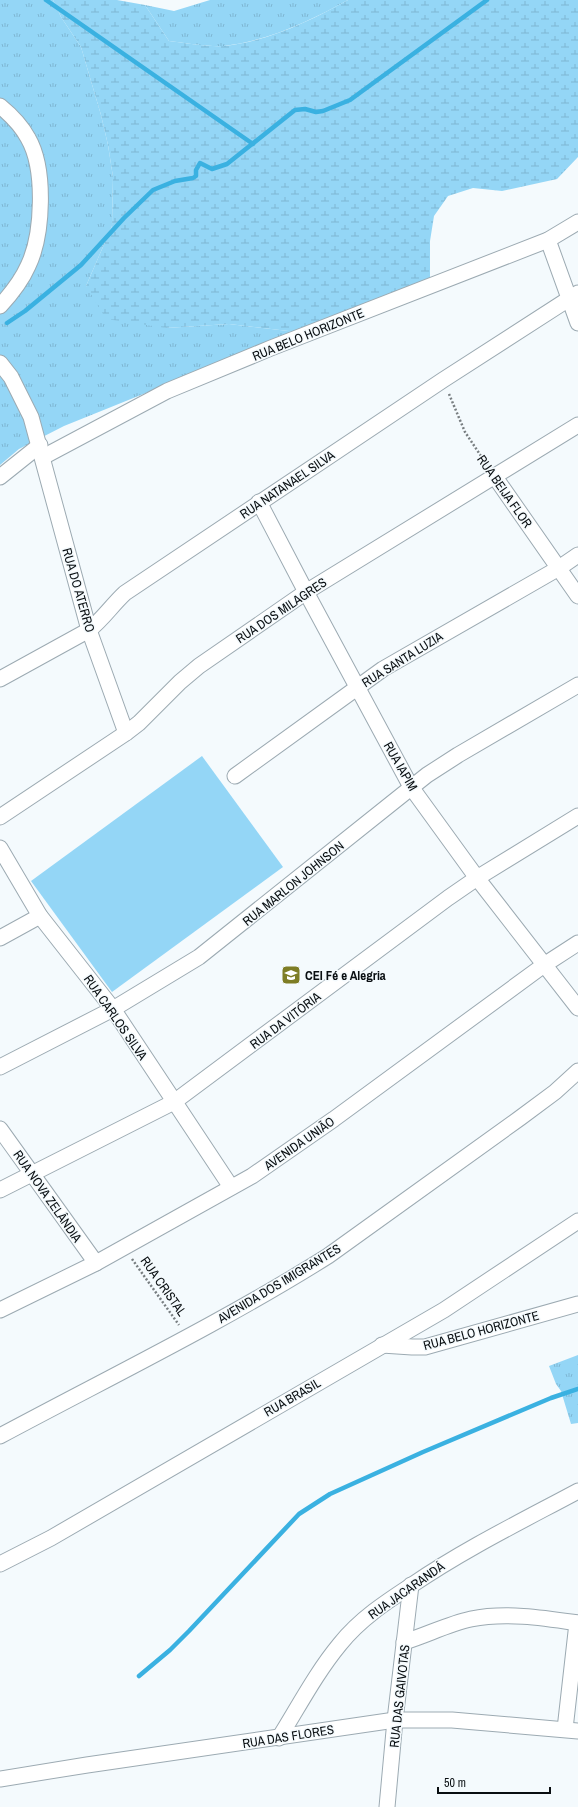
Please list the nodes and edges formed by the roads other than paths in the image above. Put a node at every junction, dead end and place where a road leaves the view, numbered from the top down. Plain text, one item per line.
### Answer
1 (0, 106) edge
2 (578, 222) edge
3 (548, 240) junction
4 (574, 296) edge
5 (0, 306) edge
6 (578, 323) edge
7 (0, 363) edge
8 (578, 425) edge
9 (41, 451) junction
10 (0, 477) edge
11 (495, 477) junction
12 (259, 502) junction
13 (578, 555) edge
14 (559, 568) junction
15 (306, 592) junction
16 (578, 596) edge
17 (90, 630) junction
18 (0, 679) edge
19 (578, 685) edge
20 (357, 687) junction
21 (126, 733) junction
22 (235, 776) dead end
23 (412, 787) junction
24 (0, 816) edge
25 (578, 816) edge
26 (0, 848) edge
27 (477, 878) junction
28 (40, 916) junction
29 (0, 938) edge
30 (578, 943) edge
31 (544, 965) junction
32 (578, 1008) edge
33 (113, 1009) junction
34 (0, 1067) edge
35 (578, 1071) edge
36 (174, 1102) junction
37 (0, 1128) edge
38 (33, 1173) junction
39 (232, 1187) junction
40 (0, 1190) edge
41 (578, 1221) edge
42 (96, 1264) junction
43 (578, 1304) edge
44 (0, 1310) edge
45 (382, 1345) junction
46 (0, 1436) edge
47 (578, 1491) edge
48 (0, 1564) edge
49 (411, 1585) junction
50 (577, 1623) edge
51 (404, 1642) junction
52 (395, 1720) junction
53 (572, 1730) edge
54 (280, 1738) junction
55 (0, 1779) edge
56 (387, 1807) edge

1 - 5 street
2 - 3 street, RUA BELO HORIZONTE
3 - 4 street
3 - 9 street, RUA BELO HORIZONTE
4 - 6 street
4 - 12 street, RUA NATANAEL SILVA
7 - 9 street, RUA DO ATERRO
8 - 11 street, RUA DOS MILAGRES
9 - 10 street, RUA BELO HORIZONTE
9 - 17 street, RUA DO ATERRO
11 - 14 street, RUA BEIJA FLOR
11 - 15 street, RUA DOS MILAGRES
12 - 15 street, RUA IAPIM
12 - 17 street, RUA NATANAEL SILVA
13 - 14 street, RUA SANTA LUZIA
14 - 16 street, RUA BEIJA FLOR
14 - 20 street, RUA SANTA LUZIA
15 - 20 street, RUA IAPIM
15 - 21 street, RUA DOS MILAGRES
17 - 18 street, RUA NATANAEL SILVA
17 - 21 street, RUA DO ATERRO
19 - 23 street, RUA MARLON JOHNSON
20 - 22 street, RUA SANTA LUZIA
20 - 23 street, RUA IAPIM
21 - 24 street, RUA DOS MILAGRES
23 - 27 street, RUA IAPIM
23 - 33 street, RUA MARLON JOHNSON
25 - 27 street, RUA DA VITÓRIA
26 - 28 street, RUA CARLOS SILVA
27 - 31 street, RUA IAPIM
27 - 36 street, RUA DA VITÓRIA
28 - 29 street
28 - 33 street, RUA CARLOS SILVA
30 - 31 street, AVENIDA UNIÃO
31 - 32 street, RUA IAPIM
31 - 39 street, AVENIDA UNIÃO
33 - 34 street, RUA MARLON JOHNSON
33 - 36 street, RUA CARLOS SILVA
35 - 46 street, AVENIDA DOS IMIGRANTES
36 - 38 street, RUA DA VITÓRIA
36 - 39 street, RUA CARLOS SILVA
37 - 38 street, RUA NOVA ZELÂNDIA
38 - 40 street, RUA DA VITÓRIA
38 - 42 street, RUA NOVA ZELÂNDIA
39 - 42 street, AVENIDA UNIÃO
41 - 45 street, RUA BRASIL
42 - 44 street, AVENIDA UNIÃO
43 - 45 street, RUA BELO HORIZONTE
45 - 48 street, RUA BRASIL
47 - 49 street, RUA JACARANDÁ
49 - 51 street, RUA DAS GAIVOTAS
49 - 54 street, RUA JACARANDÁ
50 - 51 street
50 - 53 street
51 - 52 street, RUA DAS GAIVOTAS
52 - 53 street, RUA DAS FLORES
52 - 54 street, RUA DAS FLORES
52 - 56 street, RUA DAS GAIVOTAS
54 - 55 street, RUA DAS FLORES

